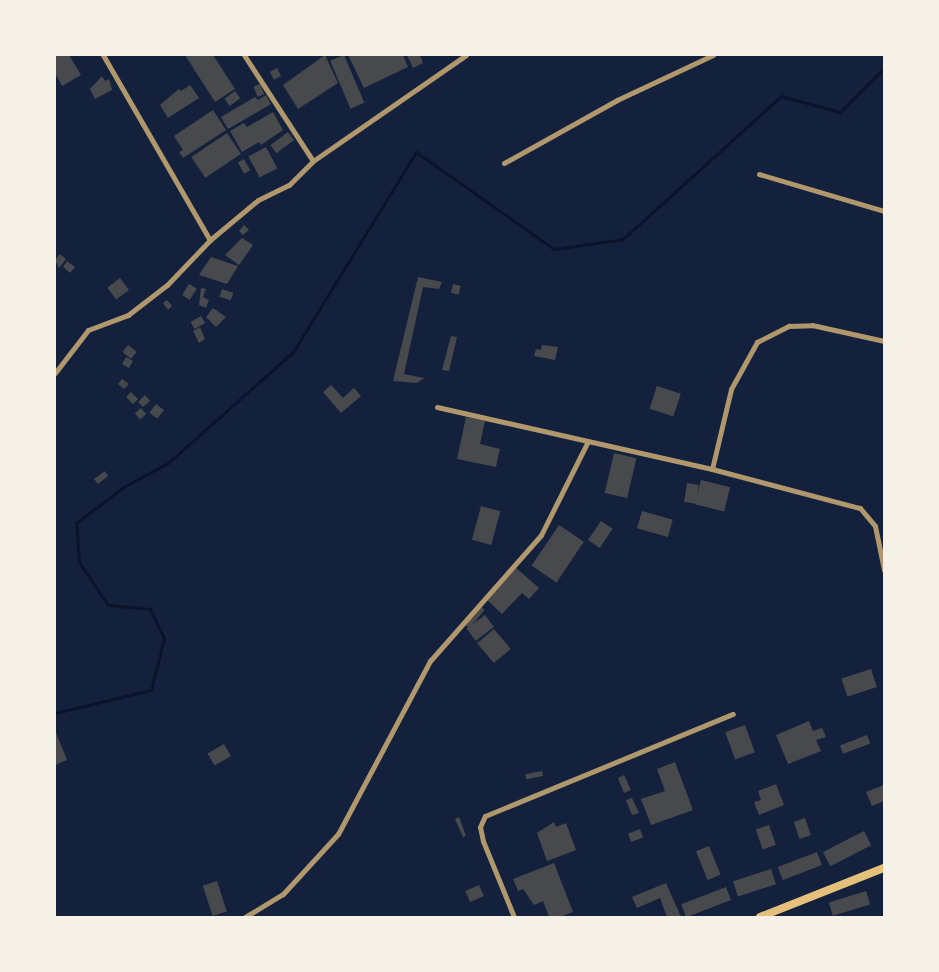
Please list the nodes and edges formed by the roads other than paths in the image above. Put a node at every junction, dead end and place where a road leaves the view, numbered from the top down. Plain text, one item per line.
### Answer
1 (103, 55) edge
2 (244, 55) edge
3 (466, 55) edge
4 (713, 55) edge
5 (313, 161) junction
6 (504, 163) dead end
7 (759, 174) dead end
8 (884, 210) edge
9 (210, 240) junction
10 (884, 341) edge
11 (55, 373) edge
12 (437, 408) dead end
13 (587, 443) junction
14 (712, 469) junction
15 (884, 570) edge
16 (733, 714) dead end
17 (884, 868) edge
18 (245, 917) edge
19 (514, 917) edge
20 (760, 917) edge

1 - 9 street
2 - 5 street
3 - 5 street
4 - 6 street
5 - 9 street
7 - 8 street
9 - 11 street
10 - 14 street
12 - 13 street
13 - 14 street
13 - 18 street
14 - 15 street
16 - 19 street
17 - 20 main road

